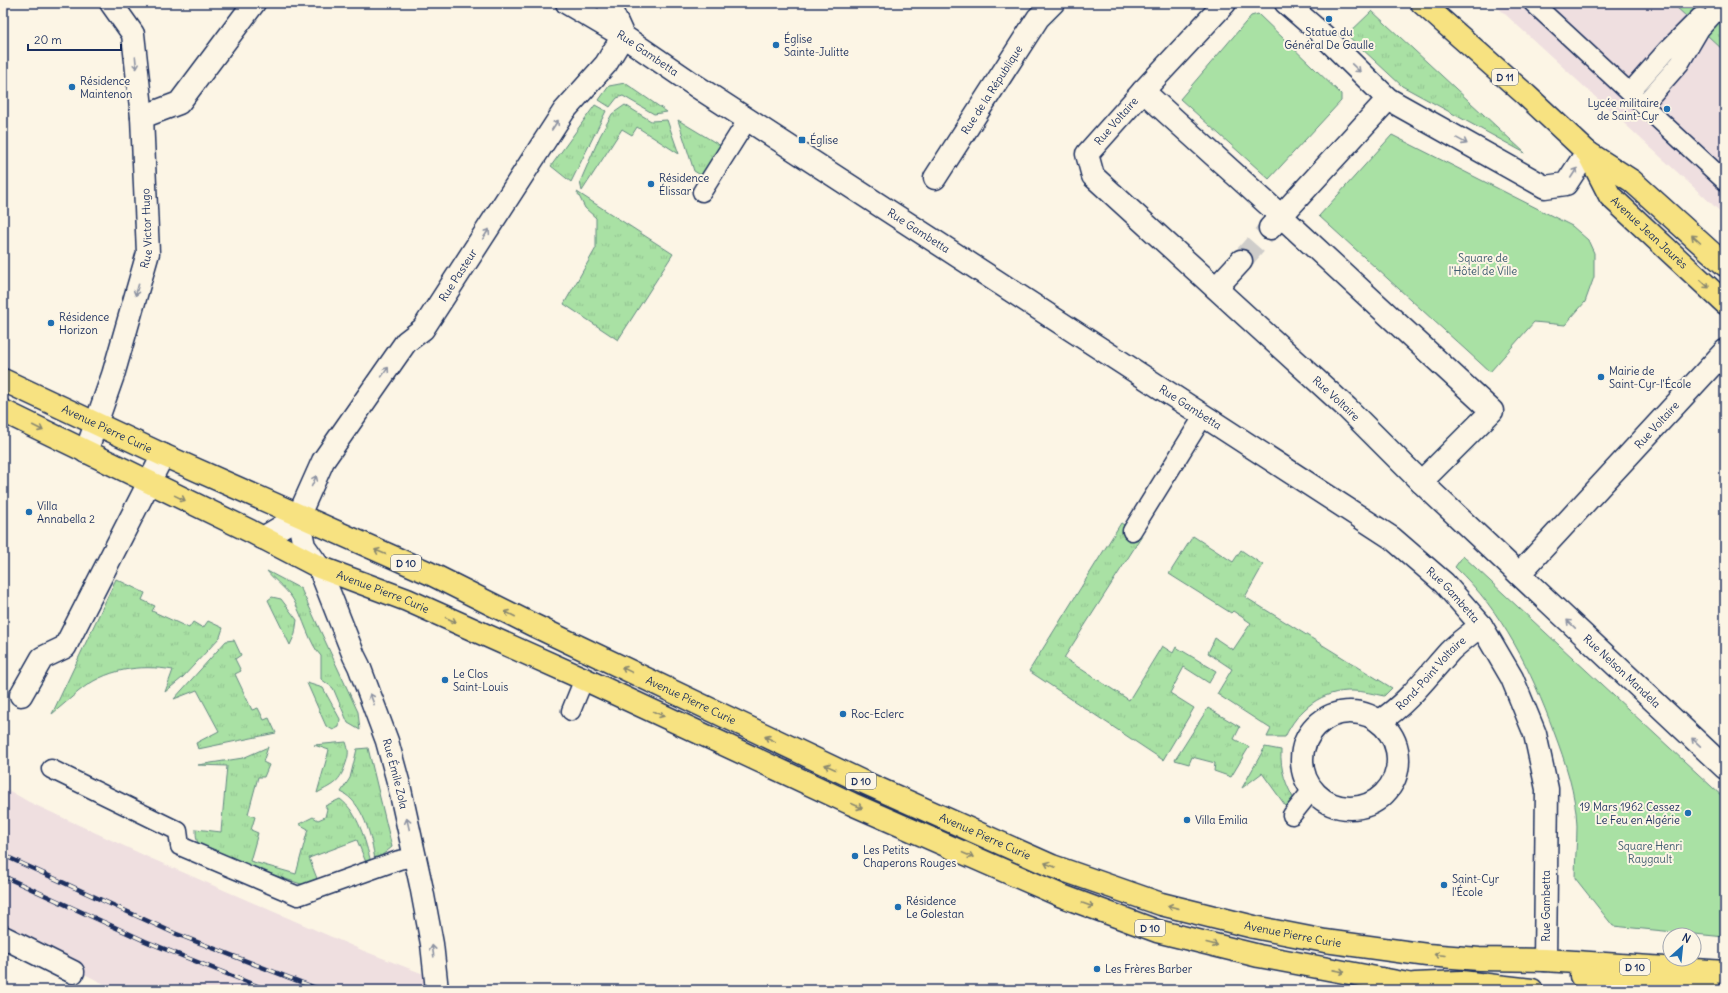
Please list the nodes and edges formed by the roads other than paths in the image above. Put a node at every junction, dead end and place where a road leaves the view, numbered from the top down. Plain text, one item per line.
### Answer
1 (111, 3) edge
2 (254, 3) edge
3 (567, 3) edge
4 (608, 3) edge
5 (1053, 3) edge
6 (1225, 3) edge
7 (1286, 3) edge
8 (1422, 3) edge
9 (1533, 3) edge
10 (1713, 3) edge
11 (1724, 3) edge
12 (623, 36) junction
13 (1143, 91) junction
14 (1630, 92) junction
15 (1388, 99) junction
16 (1643, 105) junction
17 (142, 117) junction
18 (748, 119) junction
19 (1587, 152) junction
20 (935, 178) dead end
21 (1725, 180) edge
22 (702, 192) dead end
23 (1275, 222) junction
24 (1241, 261) tunnel mouth
25 (1725, 266) edge
26 (1216, 288) junction
27 (1725, 303) edge
28 (1725, 351) edge
29 (3, 380) edge
30 (3, 411) edge
31 (1204, 415) junction
32 (95, 425) junction
33 (86, 452) junction
34 (163, 455) junction
35 (149, 482) junction
36 (1421, 482) junction
37 (298, 516) junction
38 (1132, 531) dead end
39 (263, 538) junction
40 (319, 567) junction
41 (1519, 574) junction
42 (1481, 625) junction
43 (584, 679) junction
44 (21, 695) dead end
45 (571, 711) dead end
46 (1380, 721) junction
47 (1725, 768) edge
48 (51, 769) dead end
49 (1312, 790) junction
50 (1292, 815) dead end
51 (415, 857) junction
52 (3, 937) edge
53 (1479, 959) junction
54 (1545, 960) junction
55 (73, 972) dead end
56 (1725, 972) edge
57 (1408, 984) junction
58 (437, 990) edge
59 (1430, 990) edge
60 (1532, 990) edge
61 (1709, 990) edge

1 -> 17 street, Rue Victor Hugo
2 - 17 street
3 - 12 street
4 - 12 street, Rue Gambetta
5 - 20 street, Rue de la République
6 - 13 street, Rue Voltaire
7 -> 15 street
8 - 19 main road, Avenue Jean Jaurès / D 11
9 - 14 lane
10 - 14 lane
11 - 16 lane
12 - 18 street, Rue Gambetta
37 -> 12 street, Rue Pasteur
13 - 23 street
13 - 26 street, Rue Voltaire
14 - 16 lane
15 -> 19 street
15 - 23 street
16 - 21 lane
17 -> 32 street, Rue Victor Hugo
18 - 22 lane
18 - 31 street, Rue Gambetta
25 -> 19 main road, Avenue Jean Jaurès / D 11
19 -> 27 main road, Avenue Jean Jaurès / D 11
23 - 36 street
24 - 26 street
26 - 36 street, Rue Voltaire
28 - 41 street, Rue Voltaire
29 - 32 main road, Avenue Pierre Curie / D 10
30 -> 33 main road, Avenue Pierre Curie / D 10
31 - 38 lane
31 - 42 street, Rue Gambetta
32 - 33 street, Rue Victor Hugo
32 - 34 main road, Avenue Pierre Curie / D 10
33 - 35 main road, Avenue Pierre Curie / D 10
34 - 35 street
34 - 37 main road, Avenue Pierre Curie / D 10
35 -> 39 main road, Avenue Pierre Curie / D 10
35 - 44 street
36 - 41 street, Rue Voltaire
37 - 39 street
37 - 40 street
53 -> 37 main road, Avenue Pierre Curie / D 10
39 - 40 main road, Avenue Pierre Curie / D 10
40 -> 43 main road, Avenue Pierre Curie / D 10
51 -> 40 street, Rue Émile Zola
47 -> 41 street, Rue Nelson Mandela
42 - 46 street, Rond-Point Voltaire
42 - 54 street, Rue Gambetta
43 - 45 lane
43 -> 57 main road, Avenue Pierre Curie / D 10
46 - 49 street
46 - 49 street
48 - 51 lane
49 - 50 lane
58 -> 51 street, Rue Émile Zola
52 - 55 street
53 - 54 main road, Avenue Pierre Curie / D 10
53 - 61 main road, D 10
54 - 56 main road, Avenue Pierre Curie / D 10
57 - 59 main road, Avenue Pierre Curie / D 10
57 - 60 main road, D 10

